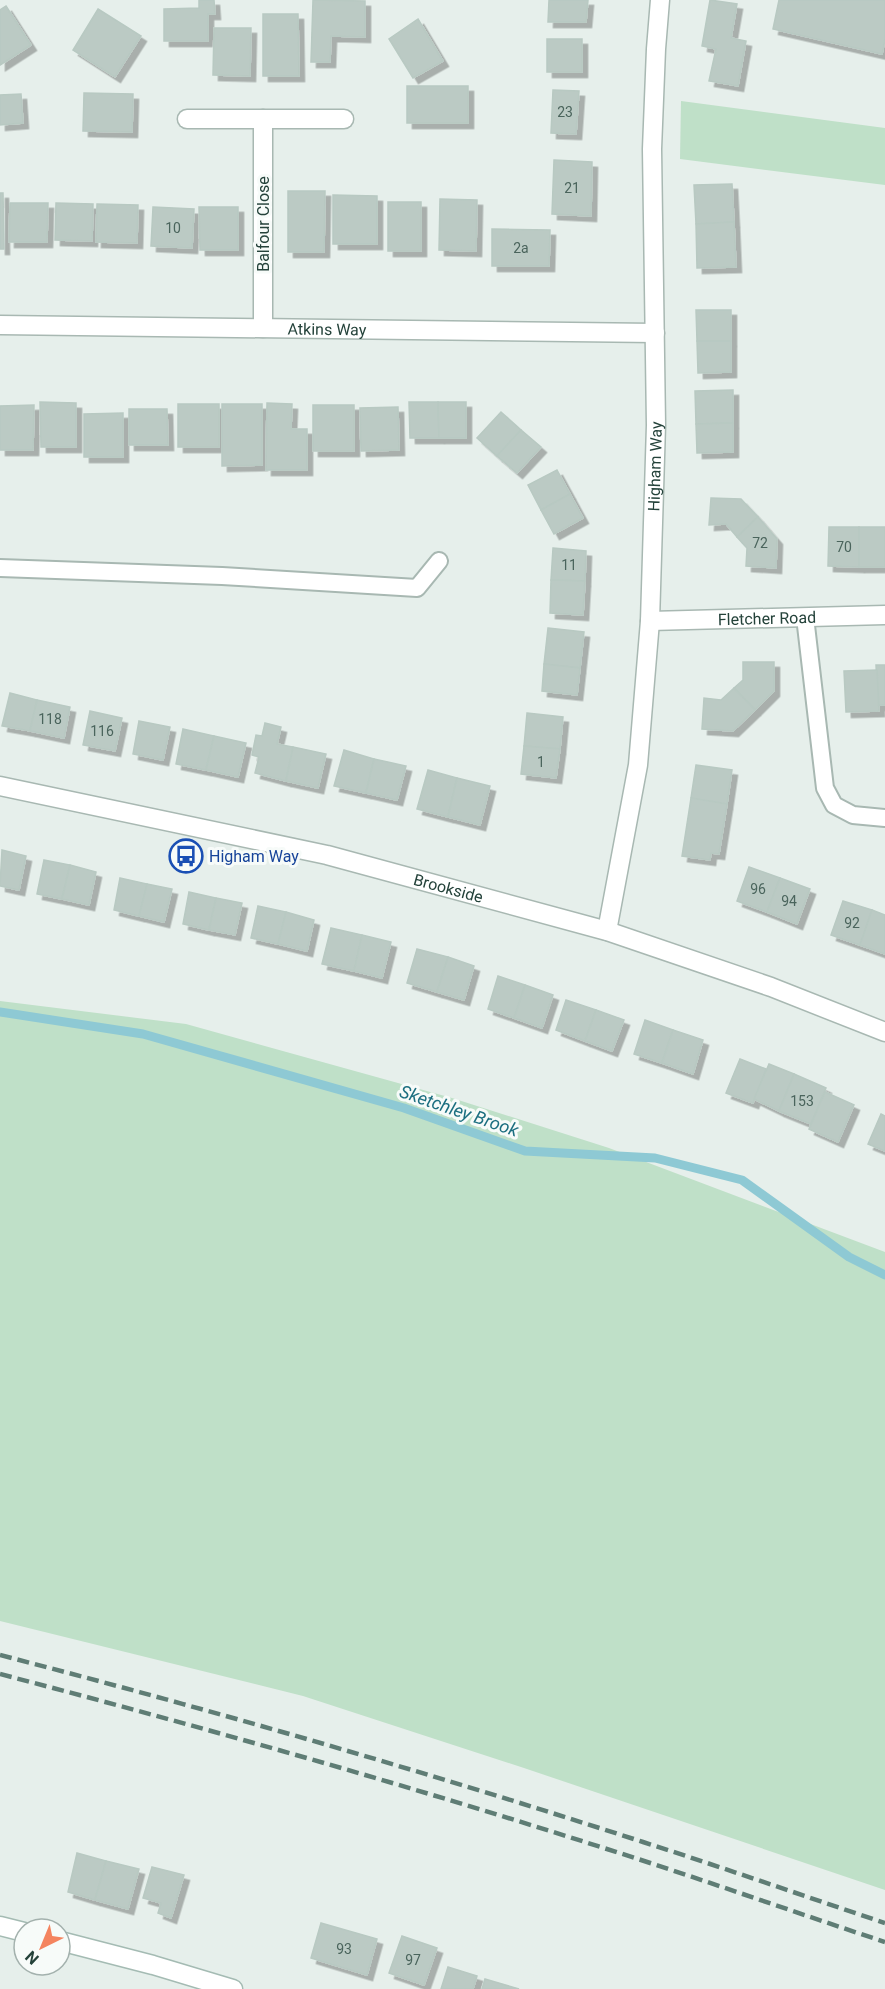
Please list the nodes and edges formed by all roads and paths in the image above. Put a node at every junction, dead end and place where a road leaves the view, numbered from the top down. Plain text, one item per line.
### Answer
1 (660, 0) edge
2 (187, 119) dead end
3 (263, 119) junction
4 (344, 119) dead end
5 (0, 325) edge
6 (263, 328) junction
7 (655, 333) junction
8 (439, 561) dead end
9 (0, 568) edge
10 (885, 615) edge
11 (805, 617) junction
12 (650, 621) junction
13 (0, 786) edge
14 (885, 818) edge
15 (607, 931) junction
16 (885, 1032) edge
17 (72, 1944) edge
18 (233, 1989) edge

1 - 7 street, Higham Way
2 - 3 street
3 - 4 street
3 - 6 street, Balfour Close
5 - 6 street, Atkins Way
6 - 7 street, Atkins Way
7 - 12 street, Higham Way
8 - 9 lane
10 - 11 street, Fletcher Road
11 - 12 street, Fletcher Road
11 - 14 lane
12 - 15 street, Higham Way
13 - 15 street, Brookside
15 - 16 street, Brookside
17 - 18 street

